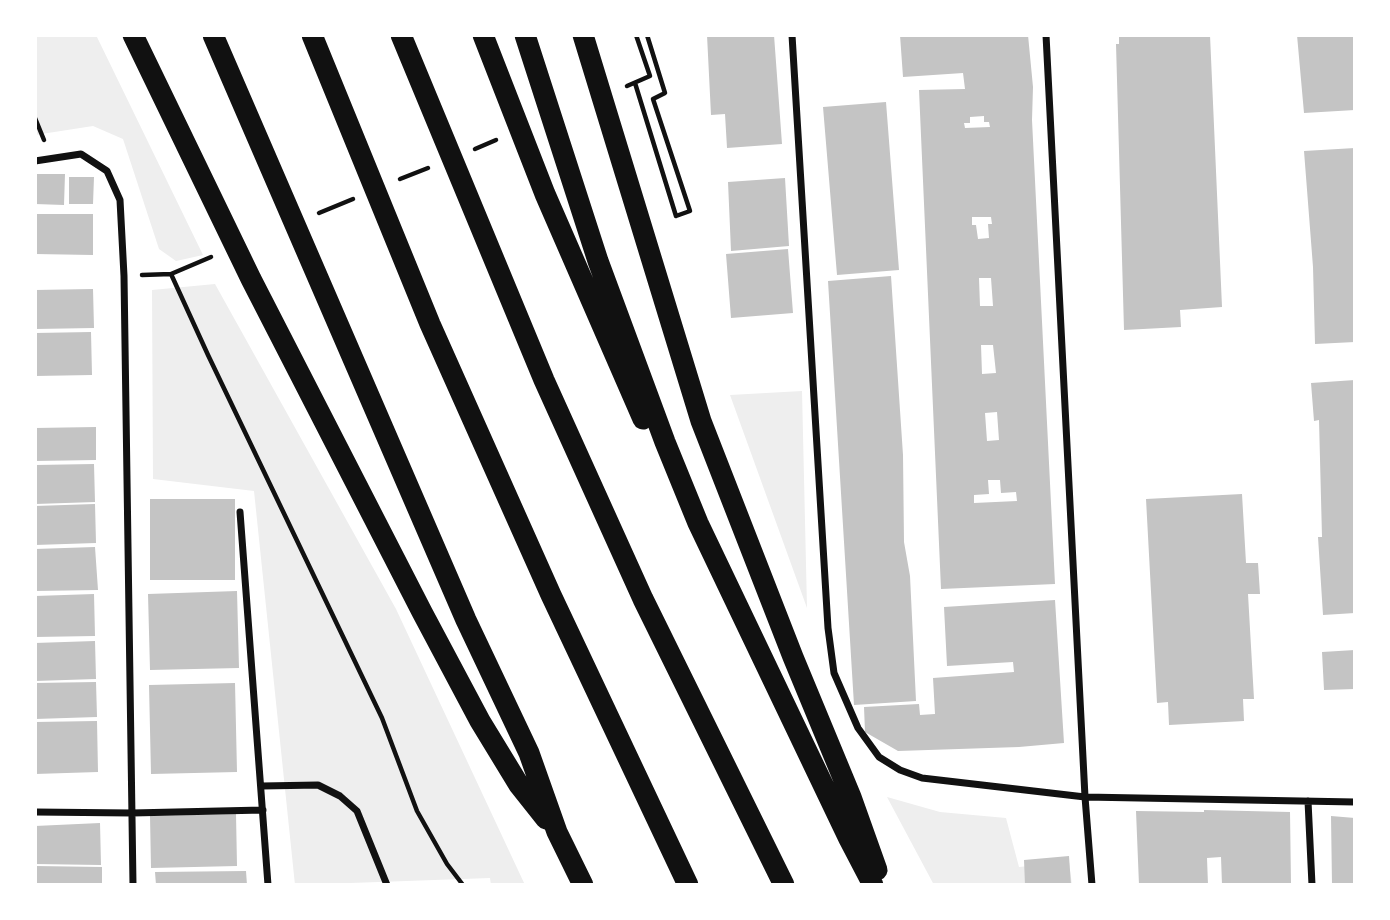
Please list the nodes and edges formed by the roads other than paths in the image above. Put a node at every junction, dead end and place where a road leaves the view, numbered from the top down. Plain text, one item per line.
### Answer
1 (133, 35) edge
2 (213, 35) edge
3 (312, 35) edge
4 (401, 35) edge
5 (482, 35) edge
6 (525, 35) edge
7 (583, 35) edge
8 (792, 35) edge
9 (1045, 35) edge
10 (35, 161) edge
11 (240, 512) dead end
12 (698, 523) junction
13 (262, 786) junction
14 (1084, 797) junction
15 (1308, 801) junction
16 (1355, 802) edge
17 (263, 810) junction
18 (35, 812) edge
19 (132, 813) junction
20 (557, 832) junction
21 (133, 885) edge
22 (268, 885) edge
23 (387, 885) edge
24 (583, 885) edge
25 (688, 885) edge
26 (784, 885) edge
27 (873, 885) edge
28 (883, 885) edge
29 (1093, 885) edge
30 (1312, 885) edge

1 - 20 highway
2 - 20 highway
3 - 25 highway
4 - 26 highway
5 - 12 highway
6 - 12 highway
7 - 28 highway
8 - 14 street
9 - 14 street
10 - 19 street
11 - 13 street
12 - 27 highway
13 - 17 street
13 - 23 street
14 - 15 street
14 - 29 street
15 - 16 street
15 - 30 street
17 - 19 street
17 - 22 street
18 - 19 street
19 - 21 street
20 - 24 highway

